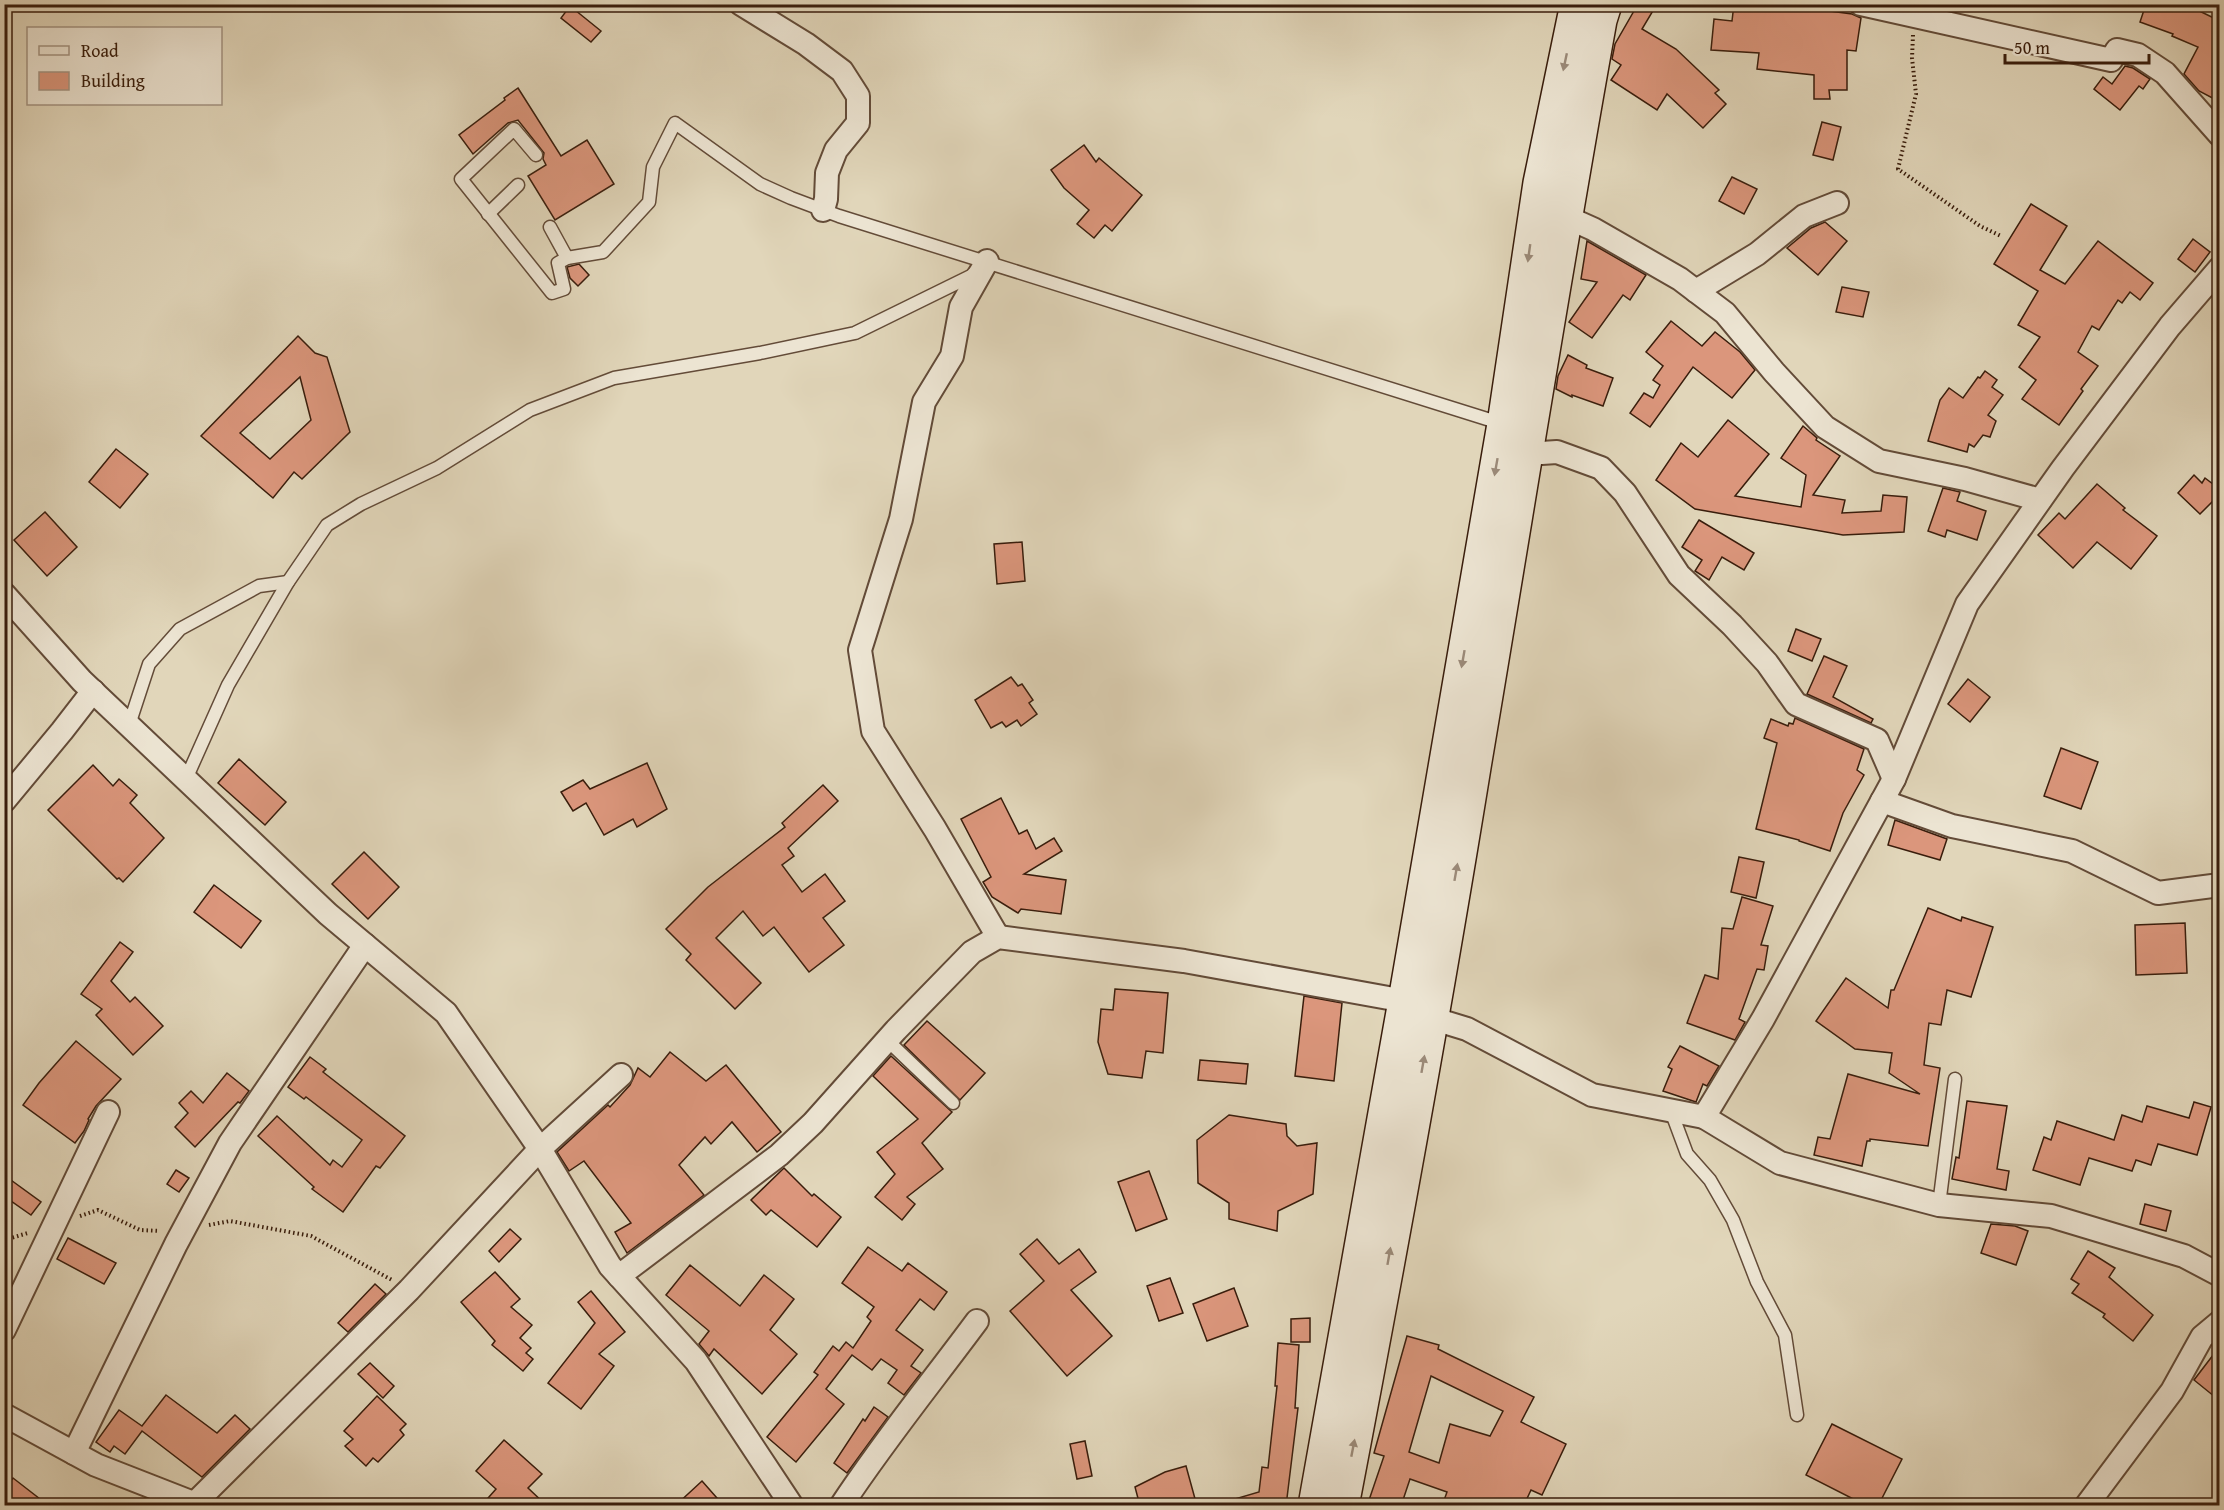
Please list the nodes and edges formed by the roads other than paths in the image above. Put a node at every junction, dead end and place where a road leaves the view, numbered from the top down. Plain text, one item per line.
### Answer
1 (741, 4) edge
2 (1577, 4) edge
3 (1605, 4) edge
4 (1861, 4) edge
5 (2220, 135) edge
6 (536, 156) dead end
7 (518, 185) dead end
8 (1837, 203) dead end
9 (823, 210) junction
10 (488, 214) junction
11 (1564, 216) junction
12 (550, 227) dead end
13 (567, 258) junction
14 (987, 261) junction
15 (2220, 268) edge
16 (1696, 291) junction
17 (1504, 424) junction
18 (1526, 454) junction
19 (2040, 500) junction
20 (288, 582) junction
21 (4, 594) edge
22 (93, 691) junction
23 (129, 725) junction
24 (186, 779) junction
25 (1894, 779) junction
26 (4, 801) edge
27 (1882, 801) junction
28 (2220, 885) edge
29 (998, 937) junction
30 (365, 945) junction
31 (1418, 1010) junction
32 (887, 1040) junction
33 (621, 1075) dead end
34 (1955, 1078) dead end
35 (953, 1103) dead end
36 (1671, 1111) junction
37 (108, 1112) dead end
38 (1704, 1117) junction
39 (540, 1149) junction
40 (1939, 1205) junction
41 (2220, 1275) edge
42 (619, 1276) junction
43 (977, 1321) dead end
44 (2220, 1322) edge
45 (4, 1330) edge
46 (4, 1415) edge
47 (1797, 1415) dead end
48 (74, 1453) junction
49 (186, 1503) edge
50 (792, 1506) edge
51 (841, 1506) edge
52 (1315, 1506) edge
53 (1342, 1506) edge
54 (2086, 1506) edge

1 - 9 street
2 -> 17 main road
3 - 11 main road
4 - 5 street
6 - 10 lane
7 - 10 lane
8 - 16 street
9 - 13 lane
9 - 14 lane
10 - 13 lane
11 - 16 street
11 - 18 main road
12 - 13 lane
14 - 17 lane
14 - 20 lane
14 - 29 street
15 - 19 street
16 - 19 street
17 -> 31 main road
18 - 25 street
31 -> 18 main road
19 - 25 street
20 - 23 lane
20 - 24 lane
21 - 22 street
22 - 23 street
22 - 26 street
23 - 24 street
24 - 30 street
25 - 27 street
27 - 28 street
27 - 38 street
29 - 31 street
29 - 32 street
30 - 39 street
30 - 48 street
31 - 36 street
31 - 52 main road
53 -> 31 main road
32 - 35 lane
32 - 42 street
33 - 39 street
34 - 40 lane
36 - 38 street
36 - 47 lane
37 - 45 street
38 - 40 street
39 - 42 street
39 - 49 street
40 - 41 street
42 - 50 street
43 - 51 street
44 - 54 street
46 - 48 street
48 - 49 street

